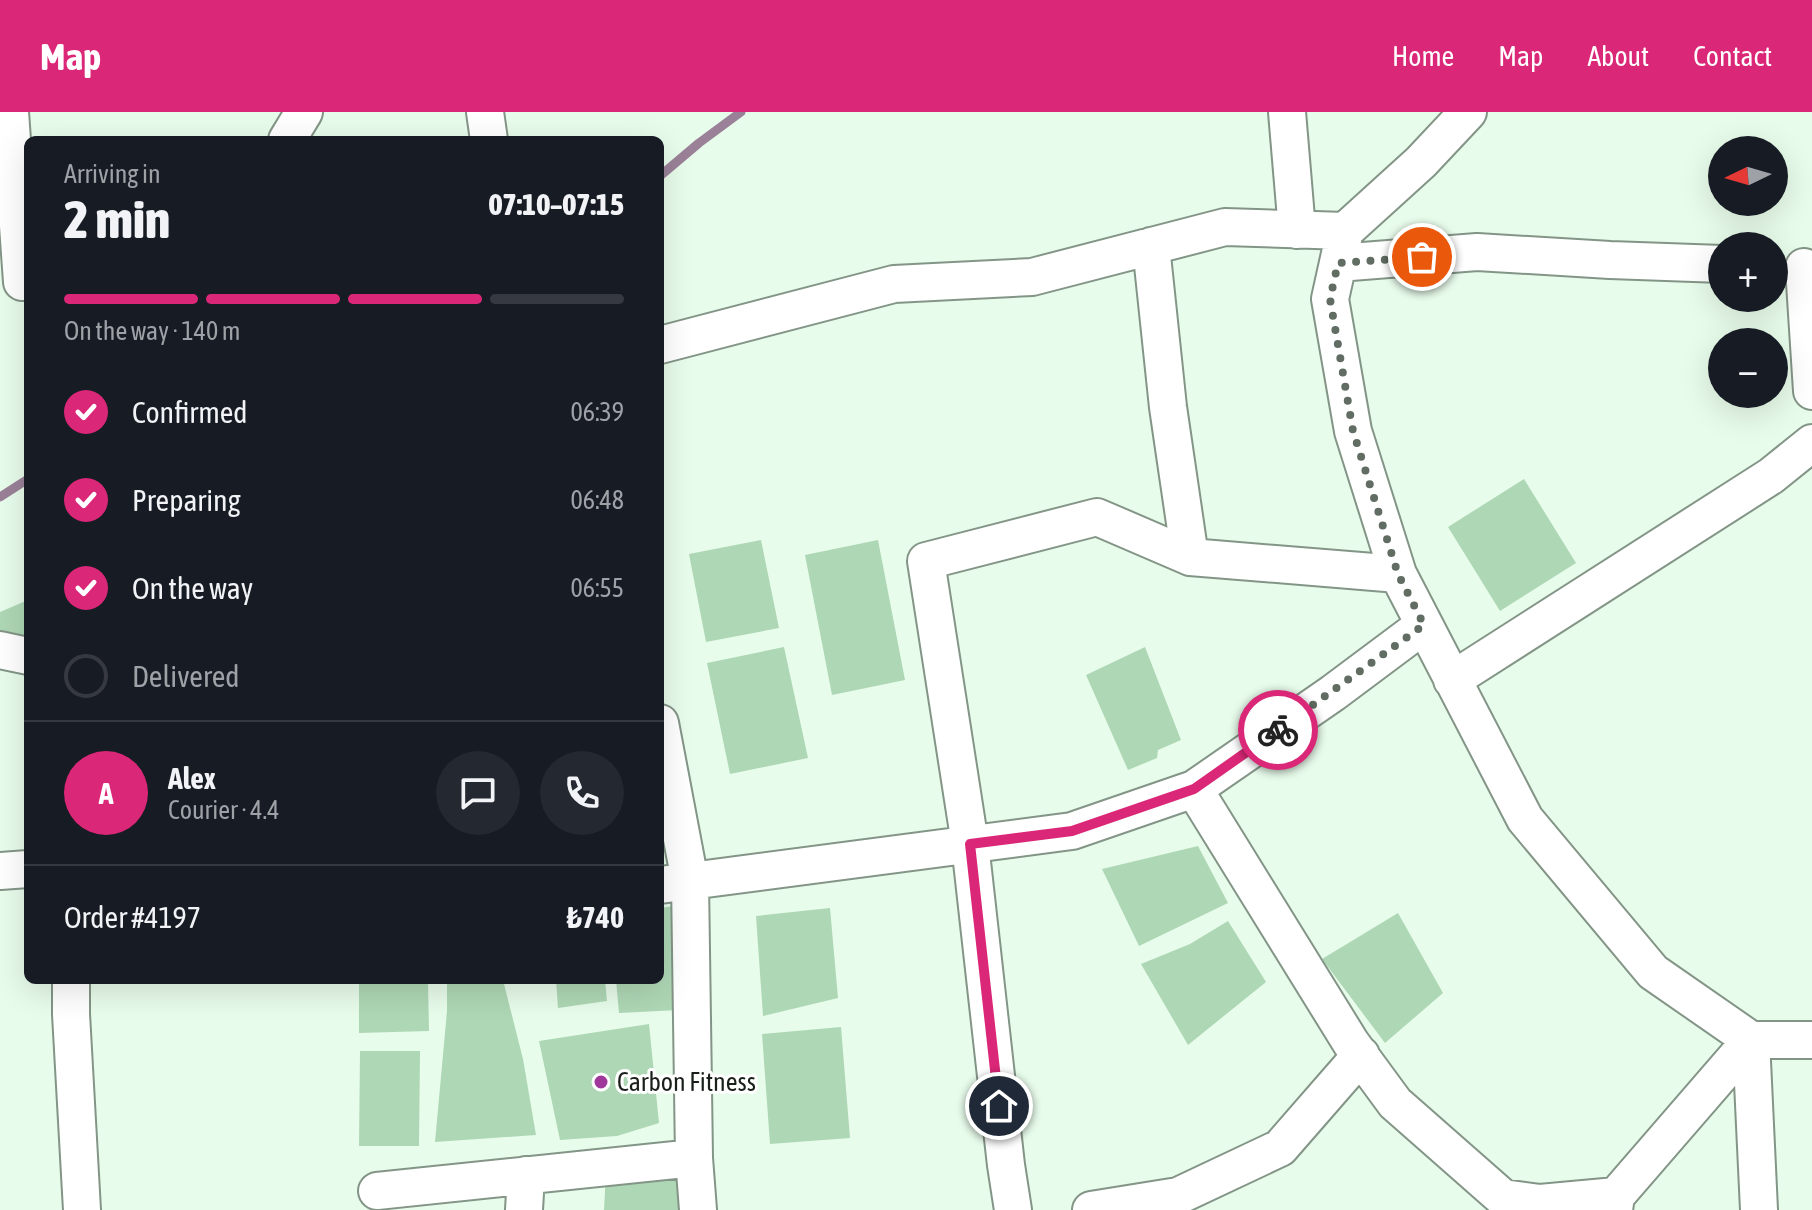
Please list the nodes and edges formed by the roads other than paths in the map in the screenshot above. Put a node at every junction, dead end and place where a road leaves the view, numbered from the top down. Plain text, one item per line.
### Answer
1 (10, 112) edge
2 (304, 112) edge
3 (485, 112) edge
4 (1287, 112) edge
5 (1468, 112) edge
6 (289, 136) edge
7 (488, 136) edge
8 (1297, 230) junction
9 (1151, 246) junction
10 (1341, 247) junction
11 (1708, 264) edge
12 (1797, 265) edge
13 (17, 283) edge
14 (664, 344) edge
15 (1812, 391) edge
16 (1812, 443) edge
17 (1190, 557) junction
18 (1398, 574) junction
19 (1424, 625) junction
20 (0, 650) edge
21 (24, 655) edge
22 (1452, 680) junction
23 (664, 766) edge
24 (1194, 789) junction
25 (970, 844) junction
26 (24, 869) edge
27 (0, 871) edge
28 (675, 883) edge
29 (71, 984) edge
30 (1751, 1040) junction
31 (1812, 1040) edge
32 (1361, 1055) junction
33 (694, 1158) junction
34 (377, 1191) dead end
35 (525, 1192) edge
36 (1615, 1203) edge
37 (82, 1210) edge
38 (698, 1210) edge
39 (1013, 1210) edge
40 (1091, 1210) edge
41 (1759, 1210) edge

1 - 13 street
2 - 6 street
3 - 7 street
4 - 8 street
5 - 10 street
8 - 9 street
8 - 10 street
9 - 14 street
9 - 17 street
10 - 11 street
10 - 18 street
12 - 15 street
16 - 22 street
17 - 18 street
17 - 25 street
18 - 19 street
19 - 22 street
19 - 24 street
20 - 21 street
22 - 30 street
23 - 28 street
24 - 25 street
24 - 32 street
25 - 28 street
25 - 39 street
26 - 27 street
28 - 33 street
29 - 37 street
30 - 31 street
30 - 36 street
30 - 41 street
32 - 36 street
32 - 40 street
33 - 35 street
33 - 38 street
34 - 35 street

